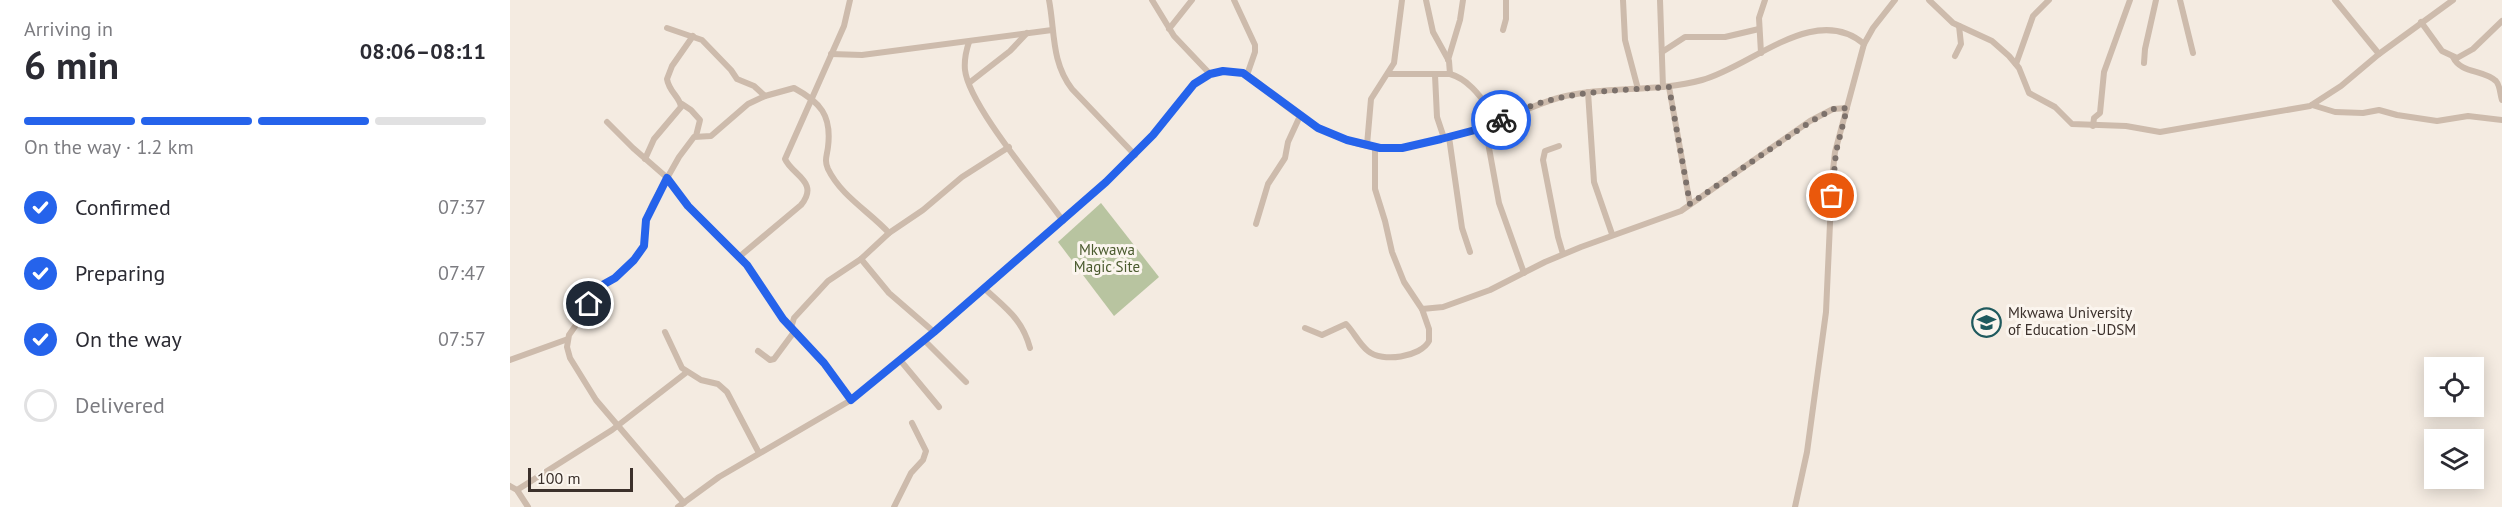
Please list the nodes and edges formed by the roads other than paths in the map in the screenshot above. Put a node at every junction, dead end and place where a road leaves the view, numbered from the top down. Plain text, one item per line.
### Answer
1 (850, 0) edge
2 (1049, 0) edge
3 (1152, 0) edge
4 (1191, 0) edge
5 (1234, 0) edge
6 (1402, 0) edge
7 (1426, 0) edge
8 (1463, 0) edge
9 (1506, 0) edge
10 (1623, 0) edge
11 (1660, 0) edge
12 (1765, 0) edge
13 (1895, 0) edge
14 (1929, 0) edge
15 (2049, 0) edge
16 (2130, 0) edge
17 (2156, 0) edge
18 (2180, 0) edge
19 (2335, 0) edge
20 (2453, 0) edge
21 (2502, 21) edge
22 (2421, 22) junction
23 (1959, 26) junction
24 (667, 28) dead end
25 (2499, 28) edge
26 (1169, 29) junction
27 (1759, 29) junction
28 (1052, 30) junction
29 (1503, 30) dead end
30 (1027, 33) junction
31 (693, 36) junction
32 (969, 42) junction
33 (1864, 44) junction
34 (1662, 52) junction
35 (1761, 53) junction
36 (831, 54) junction
37 (2193, 54) dead end
38 (2379, 54) junction
39 (1955, 56) dead end
40 (2453, 57) junction
41 (1448, 60) junction
42 (2144, 63) dead end
43 (2016, 64) junction
44 (1210, 74) junction
45 (1388, 74) junction
46 (1450, 74) junction
47 (1247, 75) junction
48 (1435, 75) junction
49 (969, 83) junction
50 (1666, 87) junction
51 (1638, 89) junction
52 (1588, 92) junction
53 (765, 96) junction
54 (812, 98) junction
55 (2502, 100) edge
56 (682, 104) junction
57 (2313, 105) junction
58 (1847, 108) junction
59 (1300, 116) junction
60 (2502, 120) edge
61 (1499, 121) junction
62 (608, 122) dead end
63 (1485, 126) junction
64 (2093, 126) junction
65 (696, 136) junction
66 (1446, 137) junction
67 (1367, 145) junction
68 (1559, 146) dead end
69 (1009, 147) junction
70 (1376, 147) junction
71 (1135, 155) junction
72 (645, 159) junction
73 (667, 178) junction
74 (1690, 204) junction
75 (1063, 221) junction
76 (1256, 224) dead end
77 (889, 233) junction
78 (1612, 234) junction
79 (1470, 252) dead end
80 (1563, 254) junction
81 (739, 257) junction
82 (861, 259) junction
83 (1524, 273) junction
84 (984, 288) junction
85 (1422, 309) junction
86 (1305, 328) dead end
87 (793, 330) junction
88 (665, 332) dead end
89 (934, 332) junction
90 (568, 339) junction
91 (924, 340) junction
92 (1030, 348) dead end
93 (758, 351) dead end
94 (510, 360) edge
95 (900, 360) junction
96 (687, 372) junction
97 (966, 382) dead end
98 (851, 400) junction
99 (939, 407) dead end
100 (912, 423) dead end
101 (619, 425) junction
102 (759, 453) junction
103 (510, 486) edge
104 (517, 490) junction
105 (681, 505) edge
106 (528, 507) edge
107 (894, 507) edge
108 (1794, 507) edge

1 - 36 street
2 - 28 street
3 - 26 street
4 - 26 street
5 - 47 street
6 - 45 street
7 - 41 street
8 - 41 street
9 - 29 street
10 - 51 street
11 - 34 street
12 - 27 street
13 - 33 street
14 - 23 street
15 - 43 street
16 - 64 street
17 - 42 street
18 - 37 street
19 - 38 street
20 - 22 street
21 - 25 street
22 - 38 street
22 - 40 street
23 - 39 street
23 - 43 street
24 - 31 street
25 - 40 street
26 - 44 street
27 - 34 street
27 - 35 street
28 - 30 street
28 - 71 street
30 - 32 street
30 - 49 street
31 - 53 street
31 - 56 street
32 - 36 street
32 - 49 street
33 - 35 street
33 - 58 street
34 - 50 street
35 - 50 street
36 - 54 street
38 - 57 street
40 - 55 street
41 - 46 street
43 - 64 street
44 - 47 street
44 - 71 street
45 - 48 street
45 - 67 street
46 - 48 street
46 - 61 street
47 - 59 street
48 - 66 street
49 - 69 street
50 - 51 street
50 - 74 street
51 - 52 street
52 - 61 street
52 - 78 street
53 - 54 street
53 - 65 street
54 - 77 street
54 - 81 street
56 - 65 street
56 - 72 street
57 - 60 street
57 - 64 street
58 - 74 street
58 - 108 street
59 - 67 street
59 - 76 street
61 - 63 street
62 - 72 street
63 - 66 street
63 - 83 street
65 - 73 street
66 - 70 street
66 - 79 street
67 - 70 street
68 - 80 street
69 - 75 street
69 - 77 street
70 - 85 street
71 - 75 street
72 - 73 street
73 - 81 street
73 - 90 street
74 - 78 street
75 - 84 street
77 - 82 street
78 - 80 street
80 - 83 street
81 - 87 street
82 - 87 street
82 - 89 street
83 - 85 street
84 - 89 street
84 - 92 street
85 - 86 street
87 - 93 street
87 - 98 street
88 - 96 street
89 - 91 street
90 - 94 street
90 - 101 street
91 - 95 street
91 - 97 street
95 - 98 street
95 - 99 street
96 - 101 street
96 - 102 street
98 - 102 street
100 - 107 street
101 - 104 street
101 - 105 street
102 - 105 street
103 - 104 street
104 - 106 street

